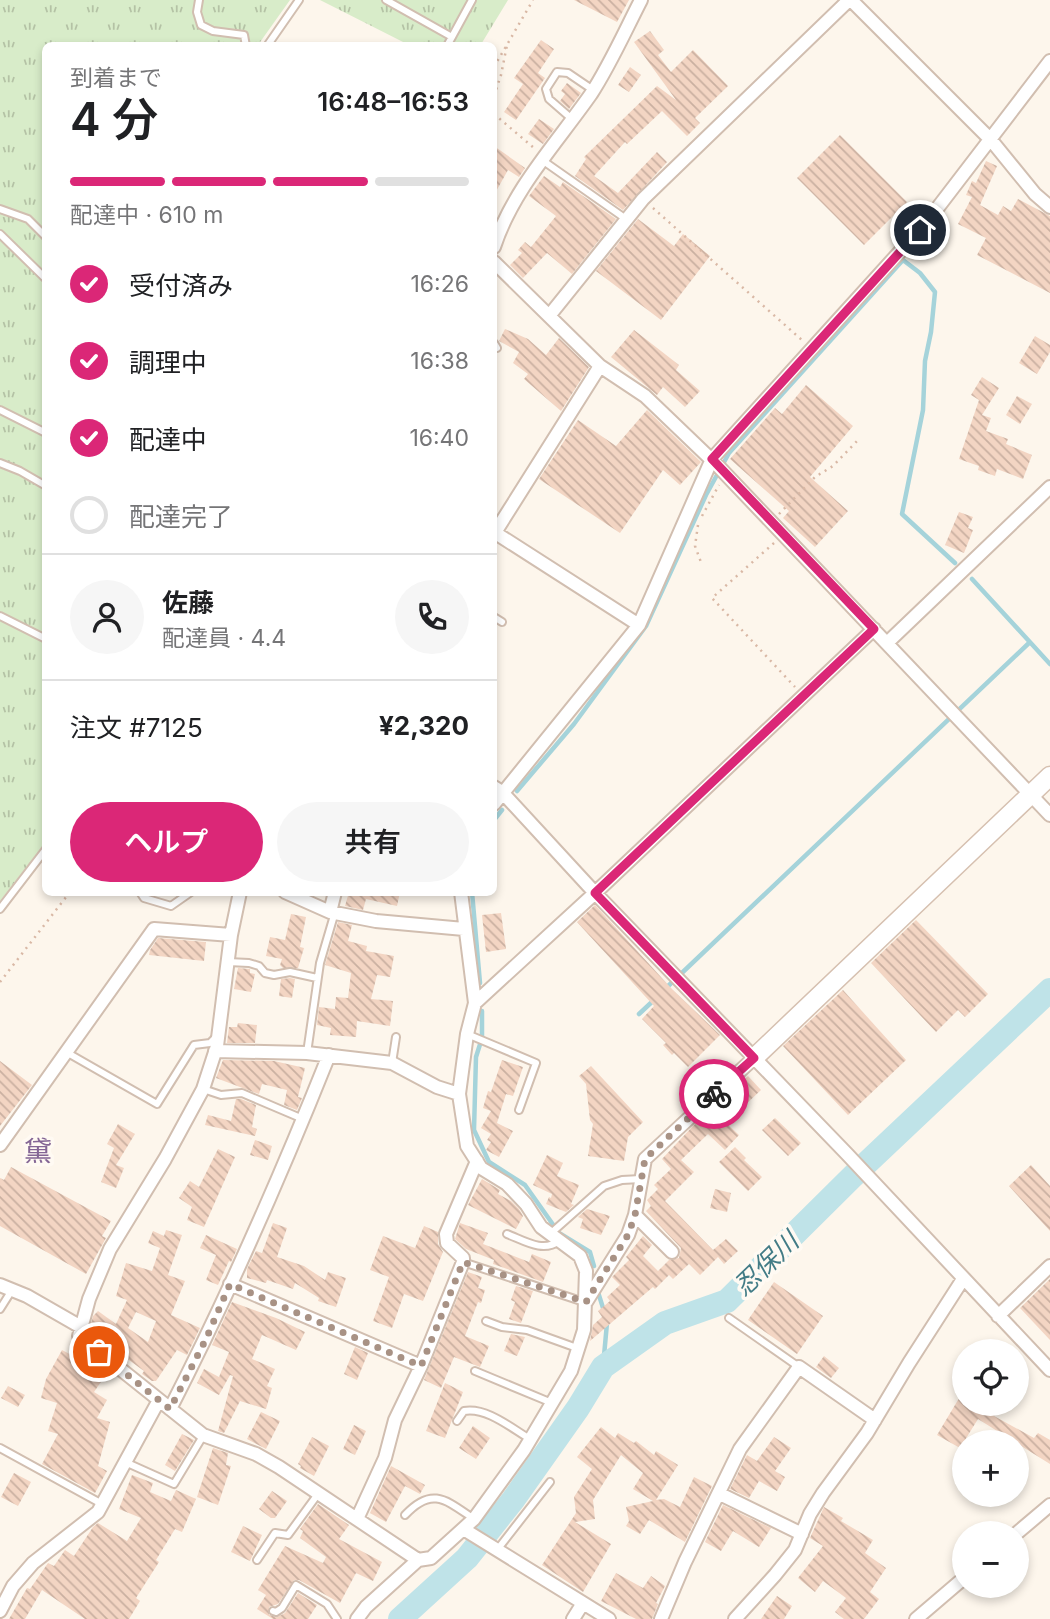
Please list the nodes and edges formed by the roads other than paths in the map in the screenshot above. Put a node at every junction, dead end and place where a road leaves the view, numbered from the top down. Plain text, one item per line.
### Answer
1 (199, 0) edge
2 (299, 0) edge
3 (386, 0) edge
4 (471, 0) edge
5 (641, 0) edge
6 (850, 0) edge
7 (452, 37) junction
8 (245, 42) edge
9 (270, 42) edge
10 (449, 42) edge
11 (1050, 61) edge
12 (593, 90) junction
13 (572, 119) junction
14 (991, 140) junction
15 (544, 158) junction
16 (1050, 207) edge
17 (0, 209) edge
18 (626, 219) junction
19 (497, 232) edge
20 (42, 233) edge
21 (0, 234) edge
22 (497, 265) edge
23 (42, 275) edge
24 (549, 316) junction
25 (600, 366) junction
26 (0, 410) edge
27 (42, 431) edge
28 (712, 459) junction
29 (0, 463) edge
30 (42, 484) edge
31 (1050, 487) edge
32 (497, 528) edge
33 (497, 535) edge
34 (0, 616) edge
35 (497, 619) edge
36 (502, 622) dead end
37 (639, 625) junction
38 (874, 629) junction
39 (42, 637) edge
40 (887, 643) junction
41 (1050, 776) edge
42 (498, 790) edge
43 (1030, 795) junction
44 (1050, 815) edge
45 (42, 854) edge
46 (595, 893) junction
47 (142, 896) edge
48 (185, 896) edge
49 (239, 896) edge
50 (294, 896) edge
51 (334, 896) edge
52 (461, 896) edge
53 (0, 908) edge
54 (332, 912) junction
55 (464, 929) junction
56 (231, 935) junction
57 (228, 962) junction
58 (317, 978) junction
59 (475, 1003) junction
60 (467, 1034) junction
61 (218, 1035) junction
62 (396, 1037) dead end
63 (215, 1051) junction
64 (66, 1052) junction
65 (307, 1053) junction
66 (329, 1055) junction
67 (754, 1058) junction
68 (392, 1063) junction
69 (203, 1089) junction
70 (459, 1094) junction
71 (519, 1110) dead end
72 (303, 1119) junction
73 (0, 1145) edge
74 (477, 1161) junction
75 (641, 1179) junction
76 (635, 1215) junction
77 (507, 1234) dead end
78 (554, 1238) junction
79 (672, 1252) dead end
80 (463, 1262) junction
81 (1050, 1266) edge
82 (964, 1279) junction
83 (230, 1284) junction
84 (6, 1287) edge
85 (586, 1302) junction
86 (0, 1309) edge
87 (998, 1316) junction
88 (729, 1318) dead end
89 (486, 1321) dead end
90 (81, 1327) junction
91 (578, 1349) junction
92 (421, 1366) junction
93 (799, 1367) junction
94 (1050, 1370) edge
95 (475, 1371) dead end
96 (159, 1400) junction
97 (552, 1403) junction
98 (170, 1409) junction
99 (875, 1420) junction
100 (457, 1421) dead end
101 (203, 1435) junction
102 (531, 1439) junction
103 (0, 1448) edge
104 (125, 1462) junction
105 (550, 1482) dead end
106 (318, 1493) junction
107 (720, 1494) junction
108 (102, 1504) junction
109 (1050, 1504) edge
110 (405, 1515) dead end
111 (357, 1519) junction
112 (474, 1519) junction
113 (1029, 1522) edge
114 (465, 1530) junction
115 (802, 1534) junction
116 (495, 1549) junction
117 (257, 1560) dead end
118 (418, 1560) junction
119 (952, 1588) edge
120 (583, 1603) junction
121 (0, 1611) edge
122 (273, 1611) dead end
123 (337, 1619) edge
124 (357, 1619) edge
125 (573, 1619) edge
126 (609, 1619) edge
127 (662, 1619) edge
128 (735, 1619) edge
129 (916, 1619) edge

1 - 8 lane
2 - 9 lane
3 - 7 lane
4 - 7 lane
5 - 12 street
6 - 14 street
6 - 18 street
7 - 10 lane
11 - 14 street
12 - 13 street
12 - 13 lane
13 - 15 street
14 - 16 street
14 - 28 street
15 - 18 lane
15 - 19 street
17 - 20 lane
18 - 24 street
21 - 23 lane
22 - 24 street
24 - 25 street
25 - 28 street
25 - 32 street
26 - 27 lane
28 - 37 street
28 - 38 street
29 - 30 lane
31 - 40 street
33 - 37 street
34 - 39 lane
35 - 36 lane
37 - 42 street
38 - 40 street
38 - 46 street
40 - 43 street
41 - 43 street
42 - 46 street
43 - 44 street
43 - 67 street
45 - 53 lane
46 - 59 street
46 - 67 street
47 - 48 lane
49 - 56 street
50 - 54 street
51 - 54 street
52 - 55 street
54 - 55 street
54 - 58 lane
55 - 59 street
56 - 57 street
56 - 64 street
57 - 58 lane
57 - 61 street
58 - 65 lane
59 - 60 street
60 - 70 street
60 - 71 lane
61 - 63 street
61 - 64 lane
62 - 68 lane
63 - 65 street
63 - 69 street
64 - 73 street
65 - 66 street
66 - 68 street
66 - 72 street
67 - 75 street
67 - 82 street
68 - 70 street
69 - 72 lane
69 - 90 street
70 - 74 street
72 - 83 street
74 - 78 street
74 - 80 street
75 - 76 street
75 - 78 lane
76 - 79 street
76 - 85 street
77 - 78 lane
78 - 85 street
80 - 85 lane
80 - 92 street
81 - 87 street
82 - 87 street
82 - 99 street
83 - 92 street
83 - 98 street
84 - 86 lane
84 - 90 street
85 - 91 street
87 - 94 street
88 - 93 lane
89 - 91 lane
90 - 96 street
91 - 97 street
92 - 111 street
93 - 99 street
93 - 107 street
95 - 97 lane
96 - 98 street
96 - 104 street
97 - 102 street
98 - 101 street
99 - 115 street
100 - 102 lane
101 - 104 lane
101 - 106 street
102 - 112 street
103 - 108 lane
104 - 108 street
105 - 116 lane
106 - 111 street
106 - 117 lane
107 - 115 street
107 - 127 street
108 - 121 street
109 - 113 street
110 - 112 lane
111 - 118 street
112 - 114 street
114 - 116 street
114 - 118 street
115 - 128 street
116 - 120 street
118 - 124 street
119 - 129 street
120 - 125 street
120 - 126 street
122 - 123 lane

